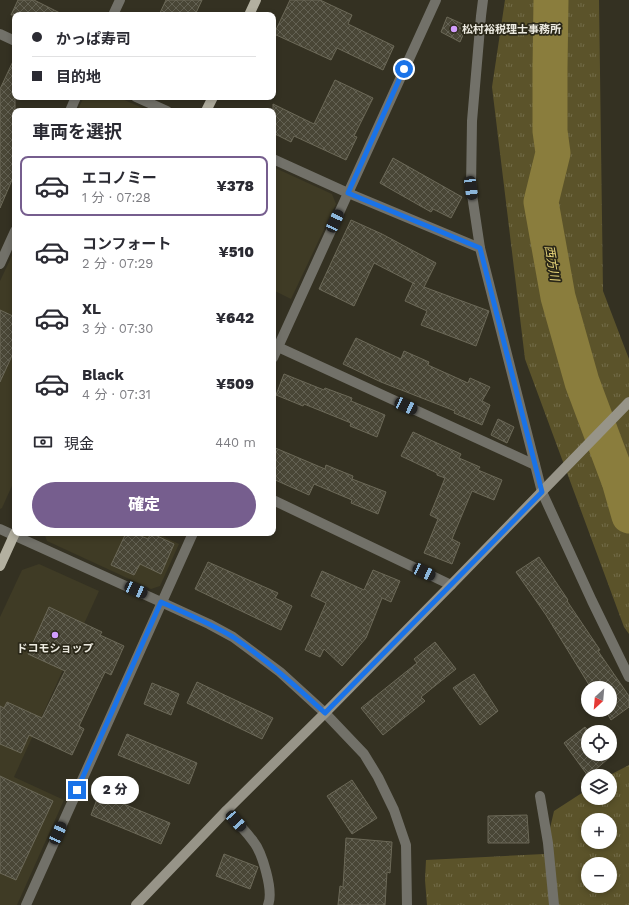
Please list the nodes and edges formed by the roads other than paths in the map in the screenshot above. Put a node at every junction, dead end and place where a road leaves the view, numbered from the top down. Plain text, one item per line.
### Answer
1 (120, 0) edge
2 (256, 0) edge
3 (436, 0) edge
4 (483, 0) edge
5 (114, 12) edge
6 (250, 12) edge
7 (0, 34) edge
8 (12, 40) edge
9 (142, 100) edge
10 (160, 108) edge
11 (276, 160) edge
12 (348, 193) junction
13 (12, 238) edge
14 (480, 248) junction
15 (0, 264) edge
16 (278, 347) junction
17 (276, 351) edge
18 (629, 402) edge
19 (535, 465) junction
20 (542, 492) junction
21 (276, 501) edge
22 (0, 529) edge
23 (12, 533) edge
24 (13, 536) edge
25 (18, 536) edge
26 (192, 536) edge
27 (0, 566) edge
28 (451, 585) junction
29 (161, 602) junction
30 (629, 677) edge
31 (325, 713) junction
32 (540, 796) dead end
33 (226, 810) junction
34 (26, 905) edge
35 (136, 905) edge
36 (268, 905) edge
37 (407, 905) edge
38 (554, 905) edge

1 - 5 street
2 - 6 main road
3 - 12 street
4 - 14 street
7 - 8 street
9 - 10 street
11 - 12 street
12 - 14 street
12 - 16 street
13 - 15 street
14 - 19 street
16 - 17 street
16 - 19 street
18 - 20 street
19 - 20 street
20 - 28 street
20 - 30 street
21 - 28 street
22 - 23 street
24 - 27 main road
25 - 29 street
26 - 29 street
28 - 31 street
29 - 31 street
29 - 34 street
31 - 33 street
31 - 37 street
32 - 38 street
33 - 35 street
33 - 36 street

